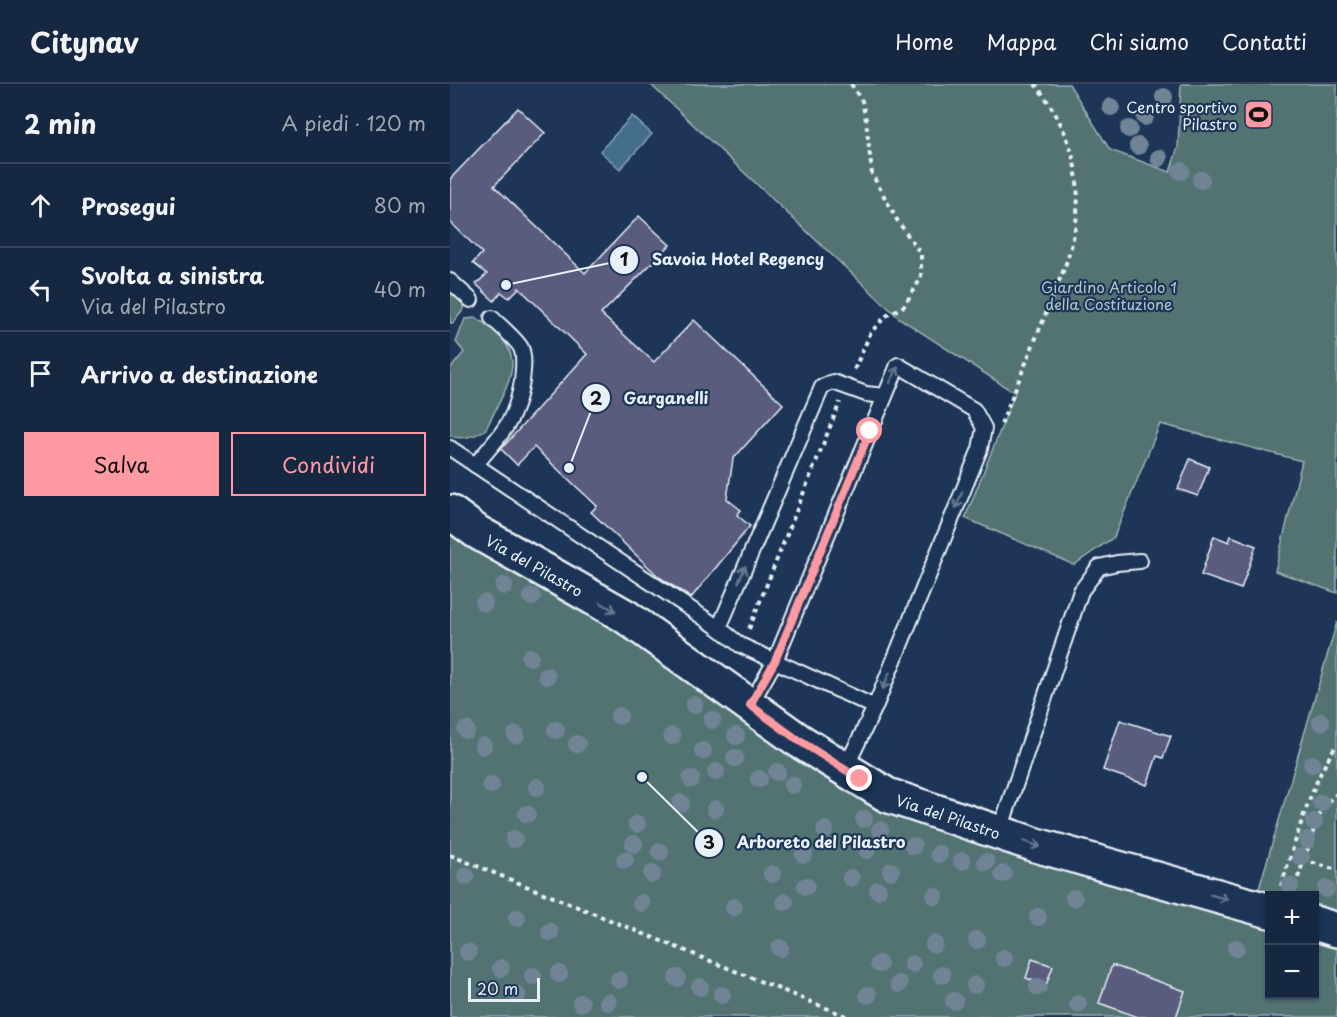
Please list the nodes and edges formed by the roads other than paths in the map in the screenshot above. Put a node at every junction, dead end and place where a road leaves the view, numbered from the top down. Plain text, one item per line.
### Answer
1 (450, 281) edge
2 (471, 300) dead end
3 (492, 318) dead end
4 (885, 396) junction
5 (450, 448) edge
6 (475, 465) junction
7 (450, 512) edge
8 (1140, 561) dead end
9 (719, 628) junction
10 (775, 661) junction
11 (750, 705) junction
12 (875, 707) junction
13 (845, 769) junction
14 (999, 833) junction
15 (1265, 910) edge
16 (1319, 925) edge
17 (1337, 930) edge

1 - 2 lane
3 - 6 lane
9 -> 4 lane
4 - 10 lane
4 -> 12 lane
5 - 6 lane
6 - 9 lane
7 -> 11 street, Via del Pilastro
8 - 14 lane
9 - 10 lane
10 - 11 lane
10 - 12 lane
11 - 13 street, Via del Pilastro
12 - 13 lane
13 - 14 street, Via del Pilastro
14 -> 15 street, Via del Pilastro
16 - 17 street

